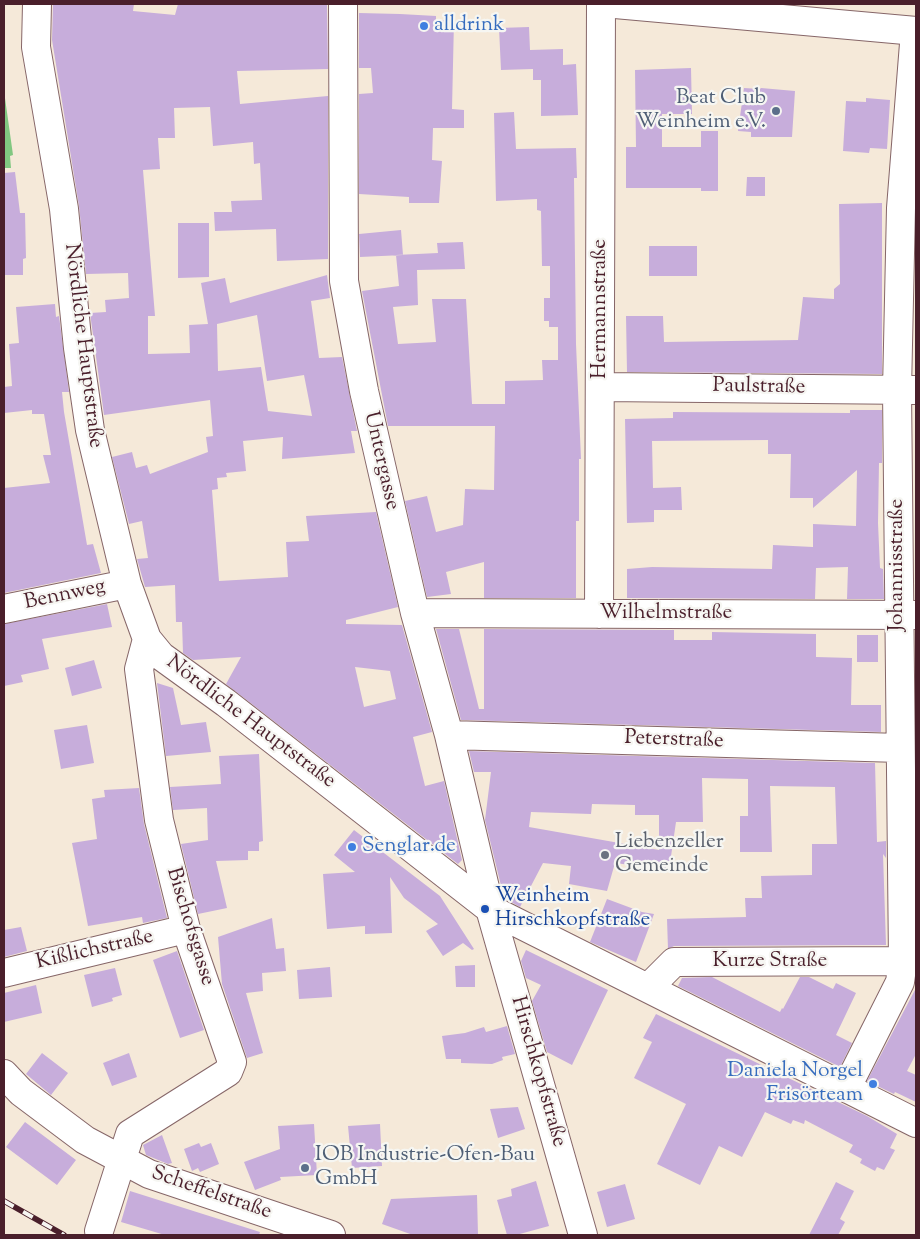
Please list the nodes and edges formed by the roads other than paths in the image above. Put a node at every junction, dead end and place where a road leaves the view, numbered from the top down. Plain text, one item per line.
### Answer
1 (37, 4) edge
2 (343, 4) edge
3 (600, 4) edge
4 (615, 4) edge
5 (916, 31) edge
6 (601, 387) junction
7 (906, 390) edge
8 (127, 584) junction
9 (4, 609) edge
10 (415, 613) junction
11 (599, 614) junction
12 (908, 615) edge
13 (147, 639) junction
14 (449, 735) junction
15 (900, 748) junction
16 (490, 909) junction
17 (910, 912) edge
18 (186, 929) junction
19 (903, 961) junction
20 (4, 973) edge
21 (648, 988) junction
22 (4, 1074) edge
23 (847, 1087) junction
24 (916, 1123) edge
25 (122, 1159) junction
26 (99, 1231) dead end
27 (331, 1235) edge
28 (583, 1235) edge

1 - 8 street, Nördliche Hauptstraße
2 - 10 street, Untergasse
3 - 6 street, Hermannstraße
4 - 5 street
5 - 7 street, Johannisstraße
6 - 7 street, Paulstraße
6 - 11 street, Hermannstraße
7 - 12 street, Johannisstraße
8 - 9 street, Bennweg
8 - 13 street, Nördliche Hauptstraße
10 - 11 street, Wilhelmstraße
10 - 14 street, Untergasse
11 - 12 street, Wilhelmstraße
12 - 15 street, Johannisstraße
13 - 16 street, Nördliche Hauptstraße
13 - 18 street, Bischofsgasse
14 - 15 street, Peterstraße
14 - 16 street, Untergasse
15 - 17 street, Johannisstraße
16 - 21 street, Nördliche Hauptstraße
16 - 28 street, Hirschkopfstraße
17 - 19 street, Johannisstraße
18 - 20 street, Kißlichstraße
18 - 25 street, Bischofsgasse
19 - 21 street, Kurze Straße
19 - 23 street, Johannisstraße
21 - 23 street, Nördliche Hauptstraße
22 - 25 street, Scheffelstraße
23 - 24 street, Nördliche Hauptstraße
25 - 26 street
25 - 27 street, Scheffelstraße

